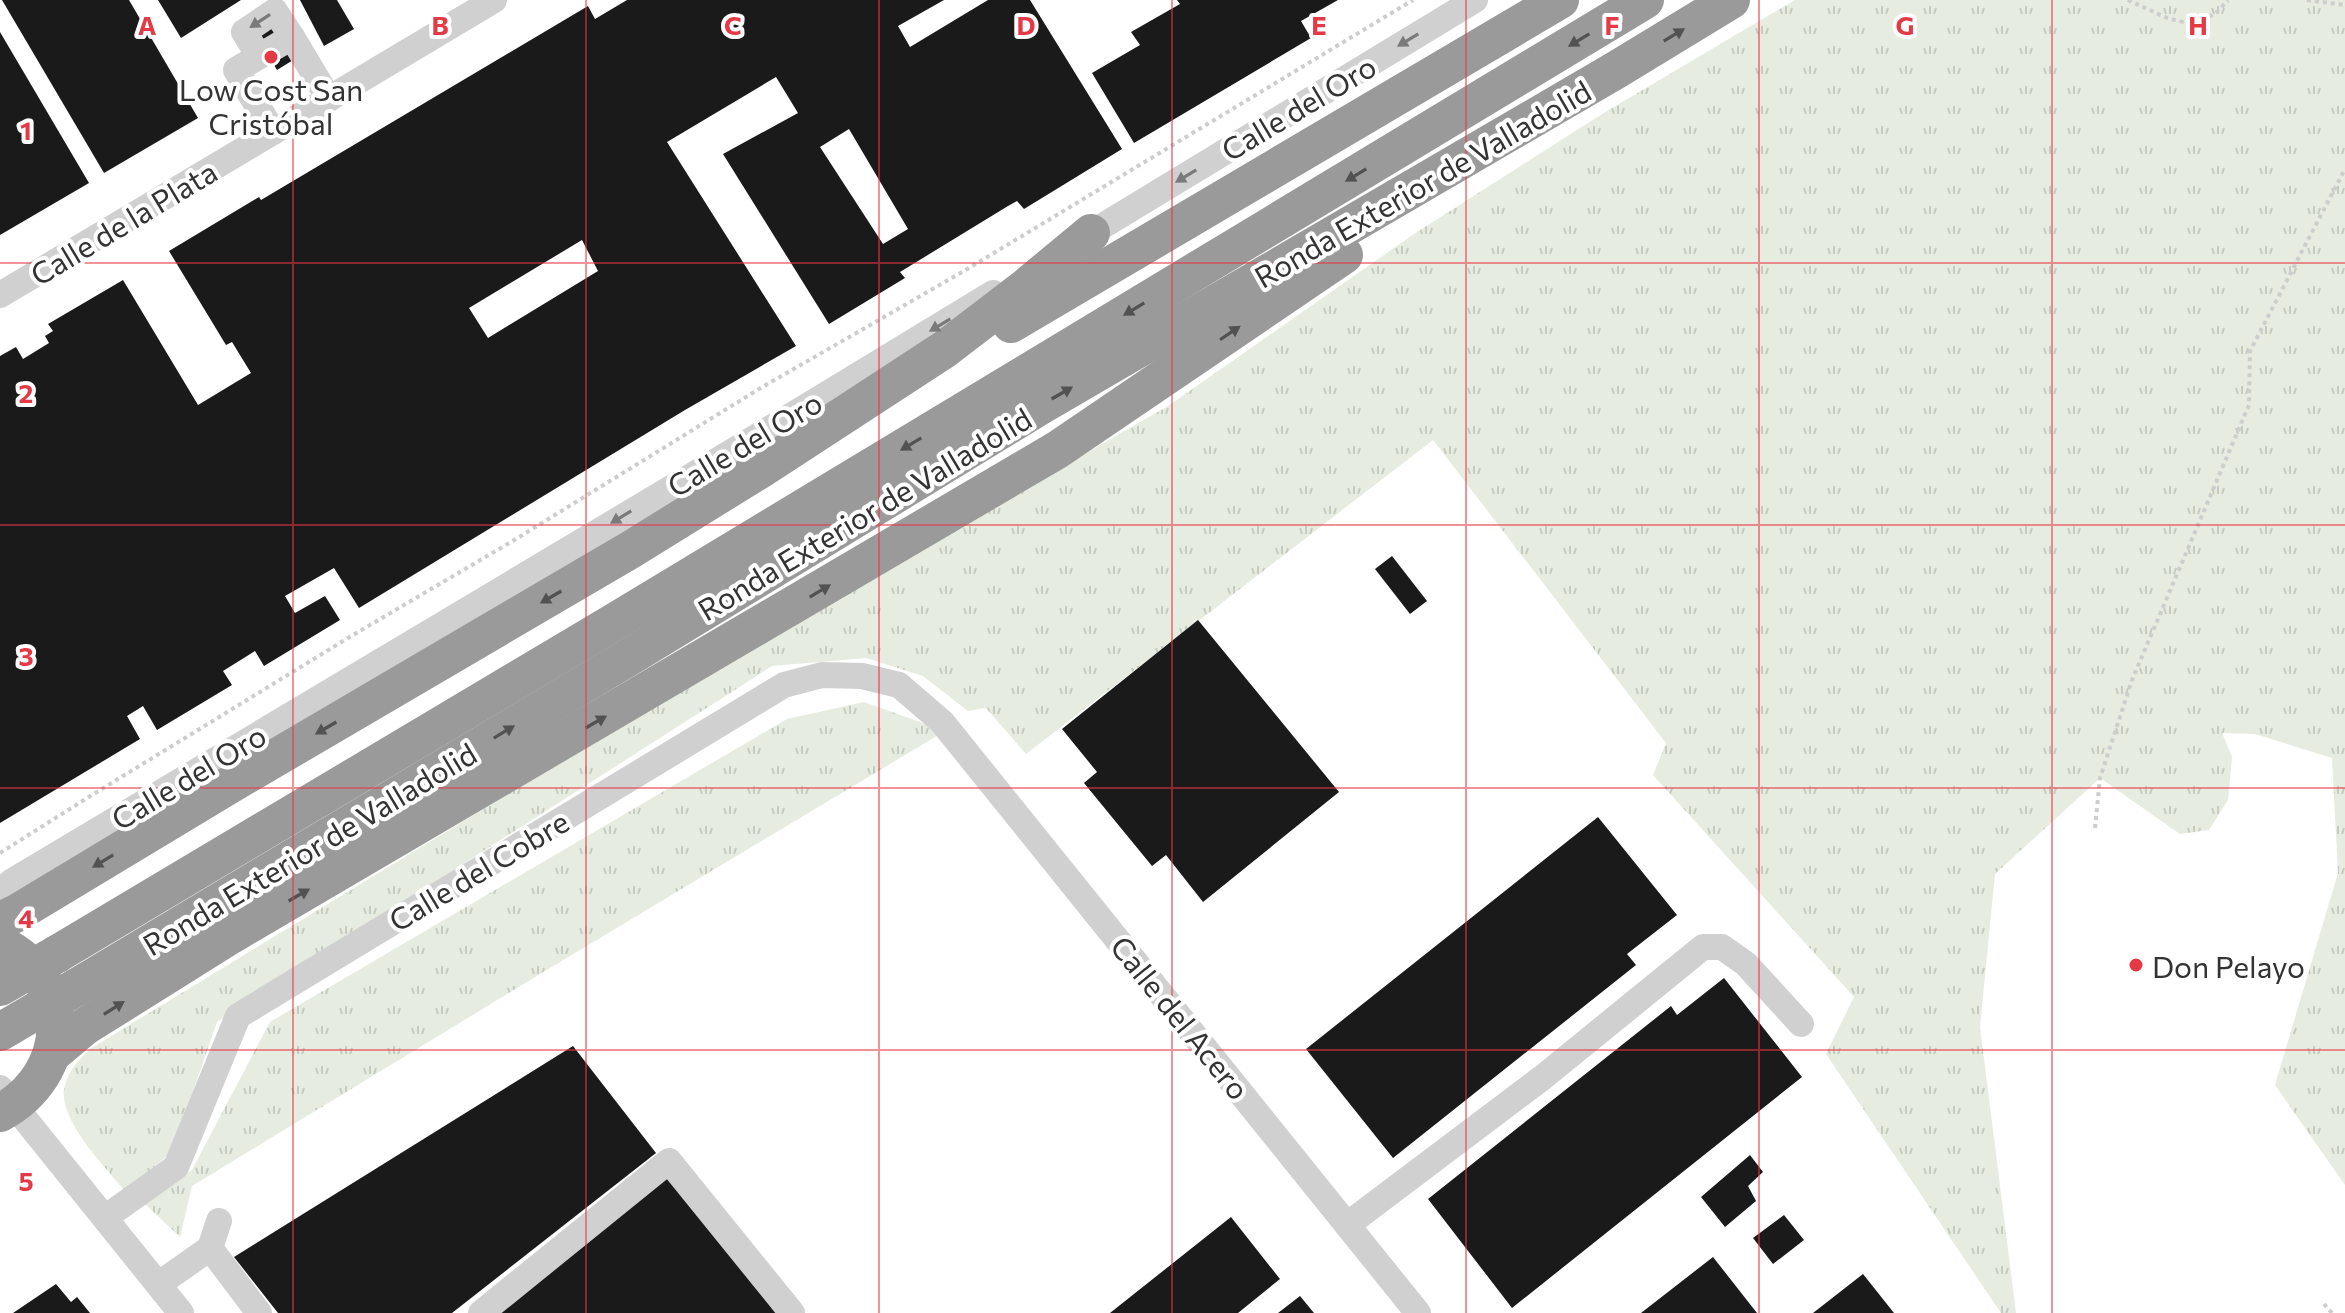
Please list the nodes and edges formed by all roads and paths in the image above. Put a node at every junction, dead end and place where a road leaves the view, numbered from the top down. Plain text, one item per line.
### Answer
1 (494, 0) edge
2 (1413, 0) edge
3 (1560, 0) edge
4 (1645, 0) edge
5 (1731, 0) edge
6 (2128, 0) edge
7 (2228, 0) edge
8 (2307, 0) edge
9 (1468, 2) edge
10 (2345, 5) edge
11 (296, 44) junction
12 (1616, 70) junction
13 (246, 86) junction
14 (329, 99) junction
15 (273, 132) junction
16 (2345, 169) edge
17 (1091, 233) junction
18 (0, 295) edge
19 (761, 469) junction
20 (942, 722) joint
21 (2095, 828) dead end
22 (0, 853) edge
23 (4, 886) edge
24 (0, 921) edge
25 (0, 944) edge
26 (0, 987) edge
27 (1801, 1024) dead end
28 (0, 1032) edge
29 (52, 1054) junction
30 (4, 1102) edge
31 (106, 1217) junction
32 (219, 1221) dead end
33 (1347, 1225) junction
34 (210, 1248) junction
35 (159, 1284) junction
36 (2324, 1304) dead end
37 (181, 1313) edge
38 (259, 1313) edge
39 (481, 1313) edge
40 (792, 1313) edge
41 (1418, 1313) edge
42 (2332, 1313) edge

1 - 14 street, Calle de la Plata
2 - 22 path
3 - 19 highway
4 -> 26 highway, Ronda Exterior de Valladolid, bridge
12 -> 5 highway, Ronda Exterior de Valladolid
6 - 7 path
8 - 10 path
9 -> 17 street, Calle del Oro
11 - 13 street
11 -> 13 street
11 - 14 street
28 -> 12 highway, Ronda Exterior de Valladolid, bridge
29 -> 12 highway
13 - 15 street
14 - 15 street, Calle de la Plata
15 - 18 street, Calle de la Plata
16 - 21 path
17 - 19 highway
17 -> 23 street, Calle del Oro
19 -> 24 highway
20 - 31 street, Calle del Cobre
20 - 33 street, Calle del Acero
25 - 29 highway
27 - 33 street
29 - 30 highway
30 - 31 street
31 - 35 street
32 - 34 street
33 - 41 street, Calle del Acero
34 - 35 street
34 - 38 street
35 - 37 street
36 - 42 path
39 - 40 street

